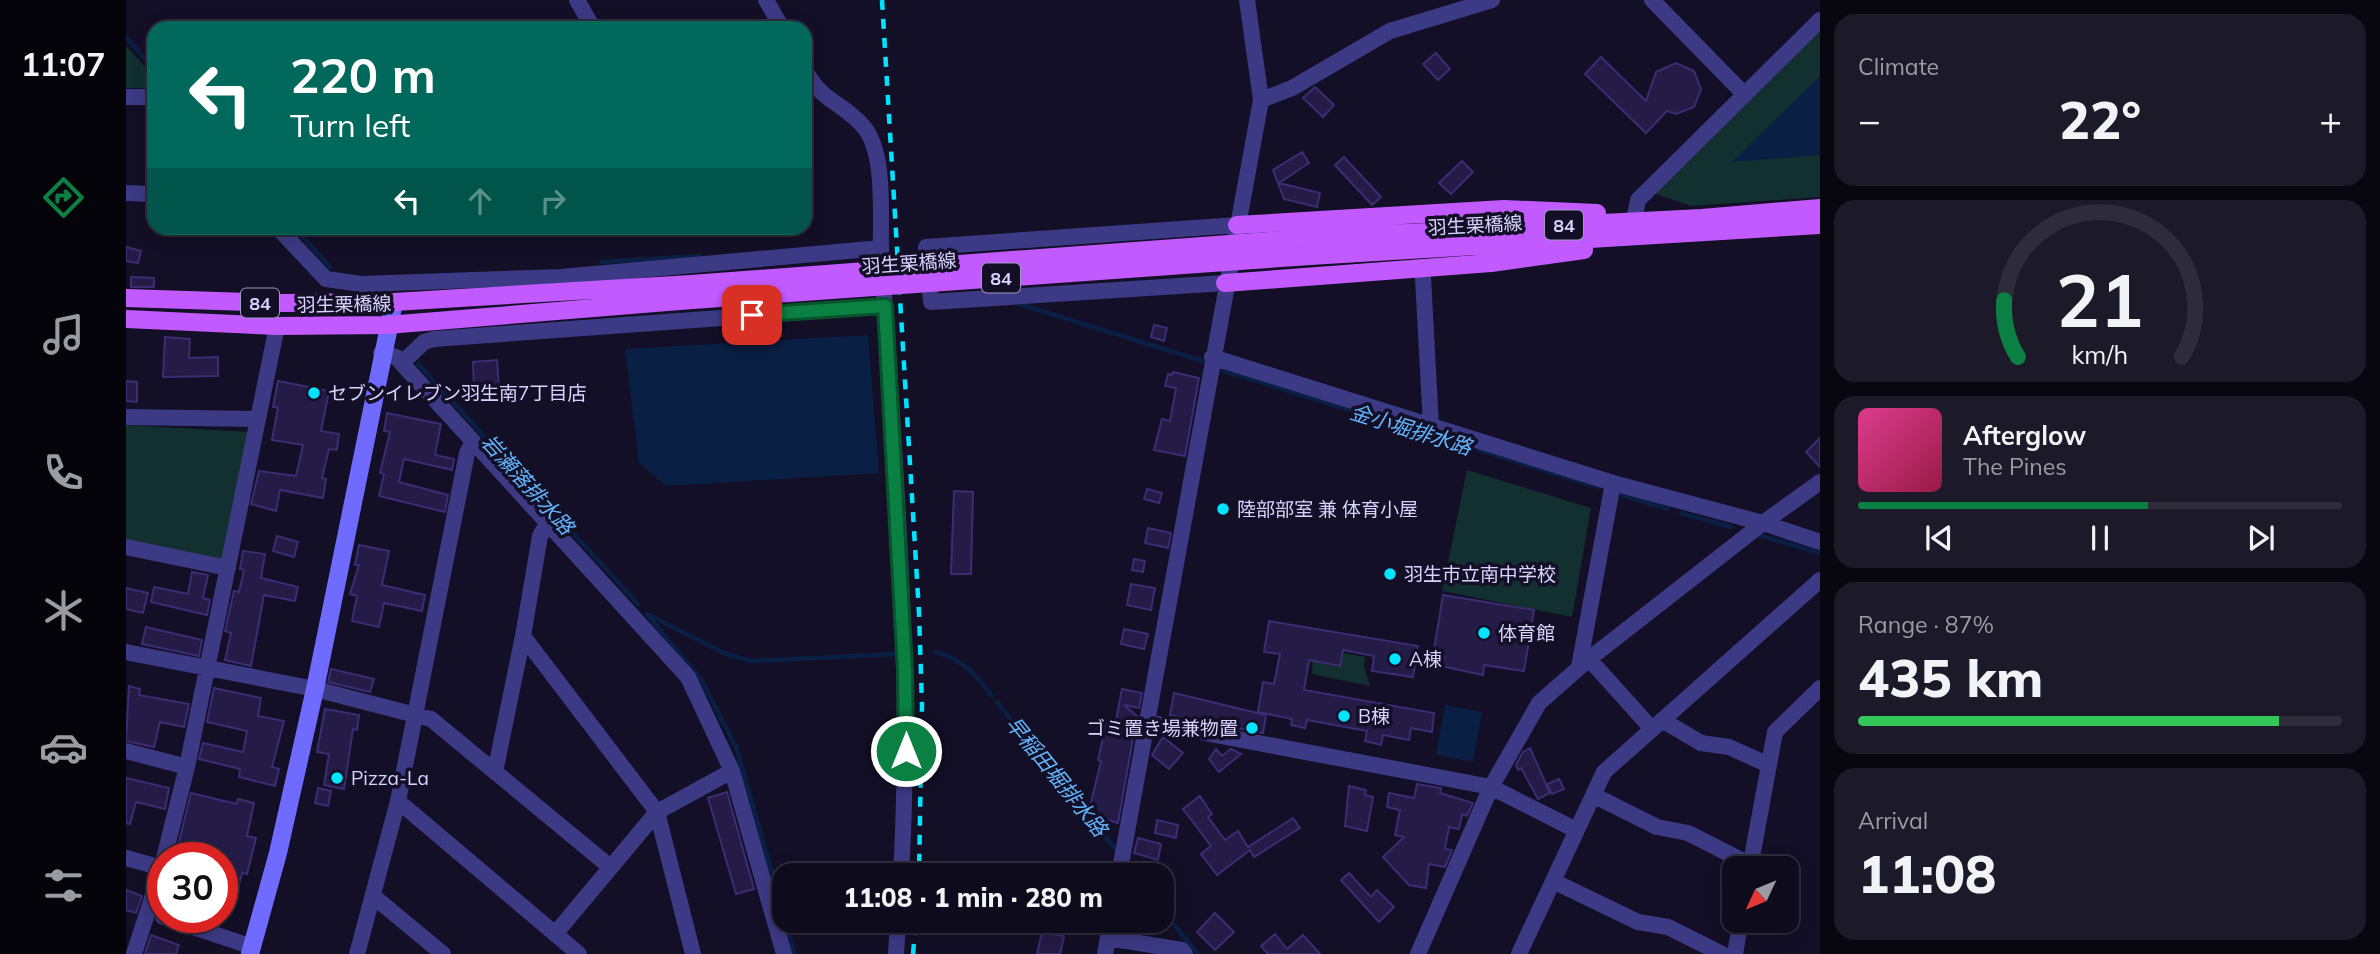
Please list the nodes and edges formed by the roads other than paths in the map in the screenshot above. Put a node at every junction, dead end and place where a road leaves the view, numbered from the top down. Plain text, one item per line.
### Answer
1 (577, 0) edge
2 (766, 0) edge
3 (1247, 0) edge
4 (1492, 0) edge
5 (1652, 0) edge
6 (1820, 20) edge
7 (589, 21) edge
8 (778, 21) edge
9 (812, 82) edge
10 (1745, 95) junction
11 (126, 97) edge
12 (147, 97) edge
13 (1261, 100) junction
14 (126, 193) edge
15 (147, 194) edge
16 (1820, 208) edge
17 (1635, 215) junction
18 (1237, 225) junction
19 (1705, 225) junction
20 (1820, 225) edge
21 (285, 235) edge
22 (881, 248) junction
23 (1423, 278) dead end
24 (1226, 283) junction
25 (399, 284) junction
26 (691, 292) junction
27 (126, 298) edge
28 (394, 302) junction
29 (885, 306) junction
30 (126, 319) edge
31 (387, 325) junction
32 (277, 326) junction
33 (381, 354) junction
34 (1212, 358) junction
35 (402, 363) junction
36 (126, 417) edge
37 (258, 419) junction
38 (1431, 426) junction
39 (473, 442) junction
40 (1820, 482) edge
41 (1613, 483) junction
42 (548, 522) junction
43 (1763, 523) junction
44 (1820, 542) edge
45 (126, 547) edge
46 (228, 568) junction
47 (1820, 580) edge
48 (523, 636) junction
49 (126, 652) edge
50 (1584, 663) junction
51 (207, 669) junction
52 (1820, 688) edge
53 (315, 690) junction
54 (416, 713) junction
55 (1147, 722) junction
56 (1657, 724) junction
57 (126, 751) edge
58 (1769, 765) junction
59 (187, 767) junction
60 (732, 771) junction
61 (495, 772) junction
62 (1491, 787) junction
63 (1593, 795) junction
64 (398, 802) junction
65 (657, 812) junction
66 (1576, 830) junction
67 (168, 842) edge
68 (1732, 856) edge
69 (1753, 856) edge
70 (126, 858) edge
71 (147, 861) edge
72 (902, 863) edge
73 (1121, 863) edge
74 (608, 866) junction
75 (1553, 881) junction
76 (373, 896) junction
77 (147, 933) edge
78 (206, 933) edge
79 (897, 933) edge
80 (1739, 933) edge
81 (555, 934) junction
82 (1106, 946) edge
83 (251, 950) edge
84 (134, 954) edge
85 (270, 954) edge
86 (357, 954) edge
87 (443, 954) edge
88 (579, 954) edge
89 (694, 954) edge
90 (784, 954) edge
91 (896, 954) edge
92 (1185, 954) edge
93 (1418, 954) edge
94 (1519, 954) edge
95 (1721, 954) edge
96 (1735, 954) edge

1 - 7 street
2 - 8 street
3 - 13 street
4 - 13 street
5 - 10 street
6 - 10 street
9 - 22 street
10 - 17 street
11 - 12 street
13 - 18 street
14 - 15 street
16 - 19 main road, 羽生栗橋線 / 84
17 - 18 main road
17 - 19 main road
18 - 24 street
18 - 24 street
19 - 20 main road, 羽生栗橋線 / 84
19 - 24 main road
19 - 26 main road, 羽生栗橋線 / 84, bridge
19 - 26 main road, 羽生栗橋線 / 84, bridge
21 - 25 street
22 - 25 street
22 - 29 street
23 - 38 street
24 - 34 street
25 - 28 street
26 - 28 main road, 羽生栗橋線 / 84
26 - 31 main road, 羽生栗橋線 / 84
27 - 28 main road, 羽生栗橋線 / 84
28 - 31 street
29 - 35 street
29 - 72 street
30 - 32 main road, 羽生栗橋線 / 84
31 - 32 main road, 羽生栗橋線 / 84
31 - 33 street
32 - 37 street
33 - 35 street
33 - 53 street
34 - 38 street
34 - 55 street
35 - 39 street
36 - 37 street
37 - 46 street
38 - 41 street
39 - 42 street
39 - 54 street
40 - 43 street
41 - 43 street
41 - 50 street
42 - 48 street
42 - 60 street
43 - 44 street
43 - 50 street
45 - 46 street
46 - 51 street
47 - 56 street
48 - 61 street
48 - 65 street
49 - 51 street
50 - 56 street
50 - 62 street
51 - 53 street
51 - 59 street
52 - 58 street
53 - 54 street
53 - 83 street
54 - 61 street
54 - 64 street
55 - 62 street
55 - 73 street
56 - 58 street
56 - 63 street
57 - 59 street
58 - 69 street
59 - 67 street
60 - 65 street
60 - 90 street
61 - 74 street
62 - 66 street
62 - 93 street
63 - 66 street
63 - 68 street
64 - 76 street
64 - 81 street
65 - 74 street
65 - 89 street
66 - 75 street
70 - 71 street
74 - 81 street
75 - 94 street
75 - 95 street
76 - 86 street
76 - 87 street
77 - 84 street
78 - 83 street
79 - 91 street
80 - 96 street
81 - 88 street
82 - 92 street
83 - 85 street

